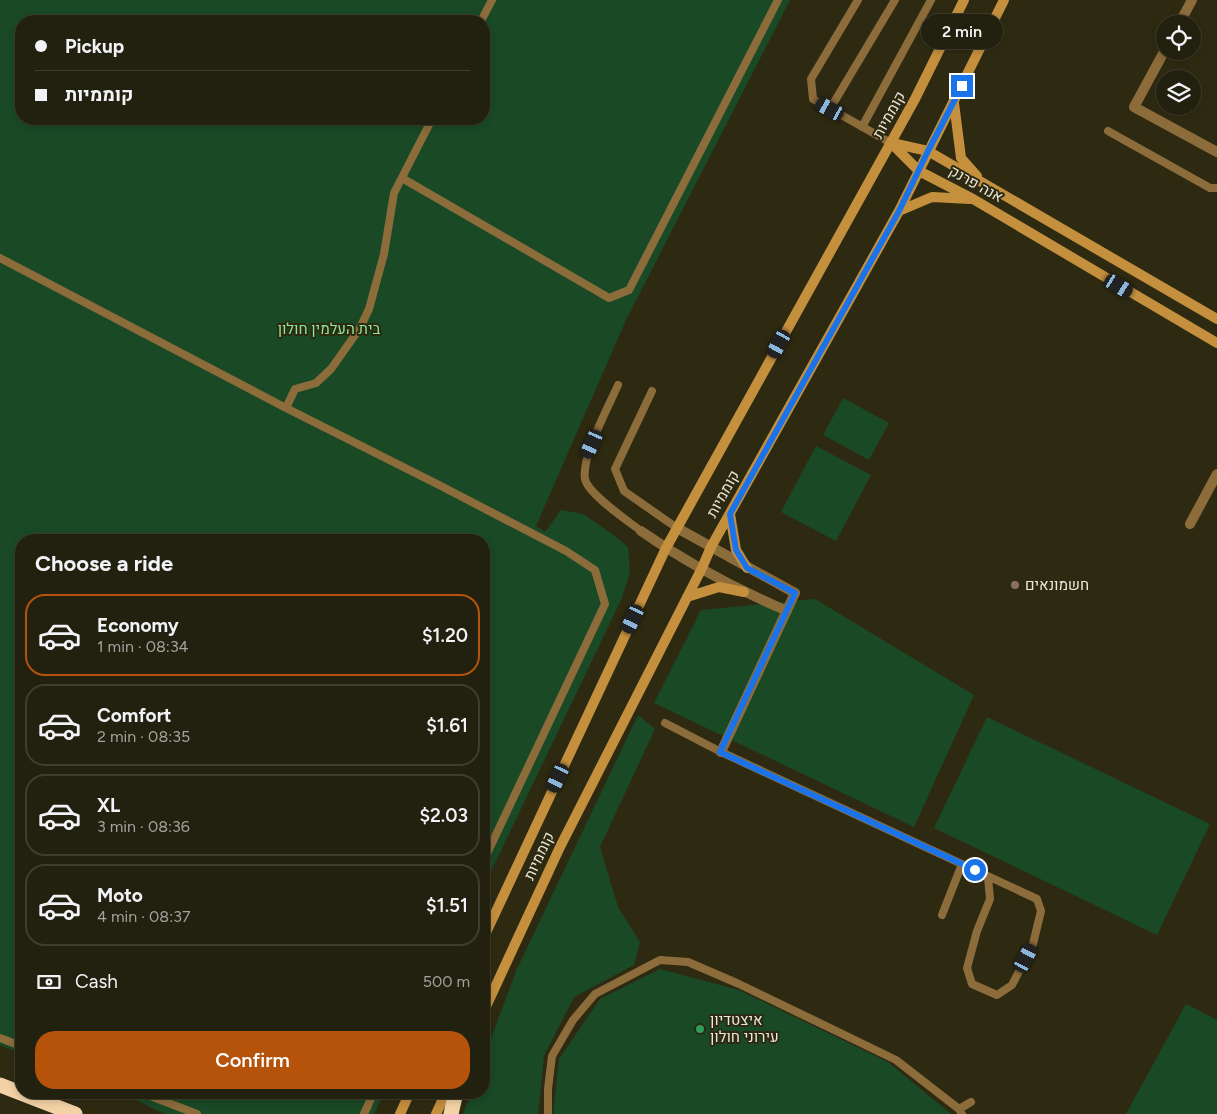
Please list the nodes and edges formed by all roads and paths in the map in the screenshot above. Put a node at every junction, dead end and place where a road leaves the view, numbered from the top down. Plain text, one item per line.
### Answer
1 (492, 0) edge
2 (778, 0) edge
3 (858, 0) edge
4 (895, 0) edge
5 (931, 0) edge
6 (964, 0) edge
7 (1004, 0) edge
8 (1192, 0) edge
9 (485, 15) edge
10 (1184, 15) edge
11 (1160, 60) edge
12 (954, 103) junction
13 (830, 109) junction
14 (429, 125) edge
15 (862, 127) junction
16 (1108, 131) dead end
17 (891, 142) junction
18 (928, 151) junction
19 (1217, 152) edge
20 (919, 171) junction
21 (402, 178) junction
22 (984, 184) junction
23 (1217, 188) edge
24 (972, 199) junction
25 (899, 211) junction
26 (0, 258) edge
27 (1217, 318) edge
28 (1217, 343) edge
29 (618, 385) dead end
30 (652, 391) dead end
31 (286, 408) junction
32 (1217, 474) edge
33 (730, 514) junction
34 (1190, 524) dead end
35 (677, 528) junction
36 (641, 531) joint
37 (711, 547) junction
38 (666, 548) junction
39 (702, 568) junction
40 (747, 568) junction
41 (744, 592) junction
42 (687, 597) junction
43 (787, 611) junction
44 (665, 723) dead end
45 (720, 752) junction
46 (490, 847) edge
47 (962, 864) junction
48 (988, 877) junction
49 (942, 915) dead end
50 (490, 924) edge
51 (997, 995) junction
52 (490, 998) edge
53 (999, 1004) dead end
54 (0, 1038) edge
55 (15, 1044) edge
56 (0, 1085) edge
57 (15, 1091) edge
58 (36, 1099) edge
59 (158, 1099) edge
60 (371, 1099) edge
61 (407, 1099) edge
62 (443, 1099) edge
63 (454, 1099) edge
64 (971, 1102) dead end
65 (960, 1112) edge
66 (75, 1114) edge
67 (197, 1114) edge
68 (364, 1114) edge
69 (400, 1114) edge
70 (436, 1114) edge
71 (451, 1114) edge
72 (548, 1114) edge

1 - 9 lane
2 - 21 lane
3 - 13 lane
4 - 13 lane
5 - 15 lane
6 - 17 main road, קוממיות
7 - 12 main road, קוממיות
8 - 10 street
11 - 19 street
12 - 18 main road, קוממיות
12 - 22 main road
13 - 15 lane
14 - 21 lane
15 - 17 lane
16 - 23 lane
17 - 18 main road, אנה פרנק
17 - 20 main road, אנה פרנק
17 - 35 main road, קוממיות
18 - 20 main road, קוממיות
18 - 22 main road, אנה פרנק
20 - 24 main road, אנה פרנק
20 - 25 main road, קוממיות
21 - 31 lane
22 - 27 main road, אנה פרנק
24 - 25 main road
24 - 28 main road, אנה פרנק
25 - 33 main road, קוממיות
26 - 31 lane
29 - 36 lane
30 - 35 lane
31 - 46 lane
32 - 34 street
33 - 37 main road, קוממיות
33 - 40 main road
35 - 37 street
35 - 38 main road, קוממיות
36 - 38 street
37 - 39 main road, קוממיות
37 - 40 street
38 - 39 street
38 - 50 main road, קוממיות
39 - 41 street
39 - 42 main road, קוממיות
40 - 43 street
41 - 42 main road
41 - 43 street
42 - 52 main road, קוממיות
43 - 45 street
44 - 45 lane
45 - 47 lane
47 - 48 lane
47 - 49 lane
48 - 51 lane
48 - 51 lane
51 - 53 lane
54 - 55 lane
56 - 57 highway
58 - 66 highway
59 - 67 lane
60 - 68 lane
61 - 69 main road
62 - 70 main road
63 - 71 highway
64 - 65 lane
65 - 72 lane

